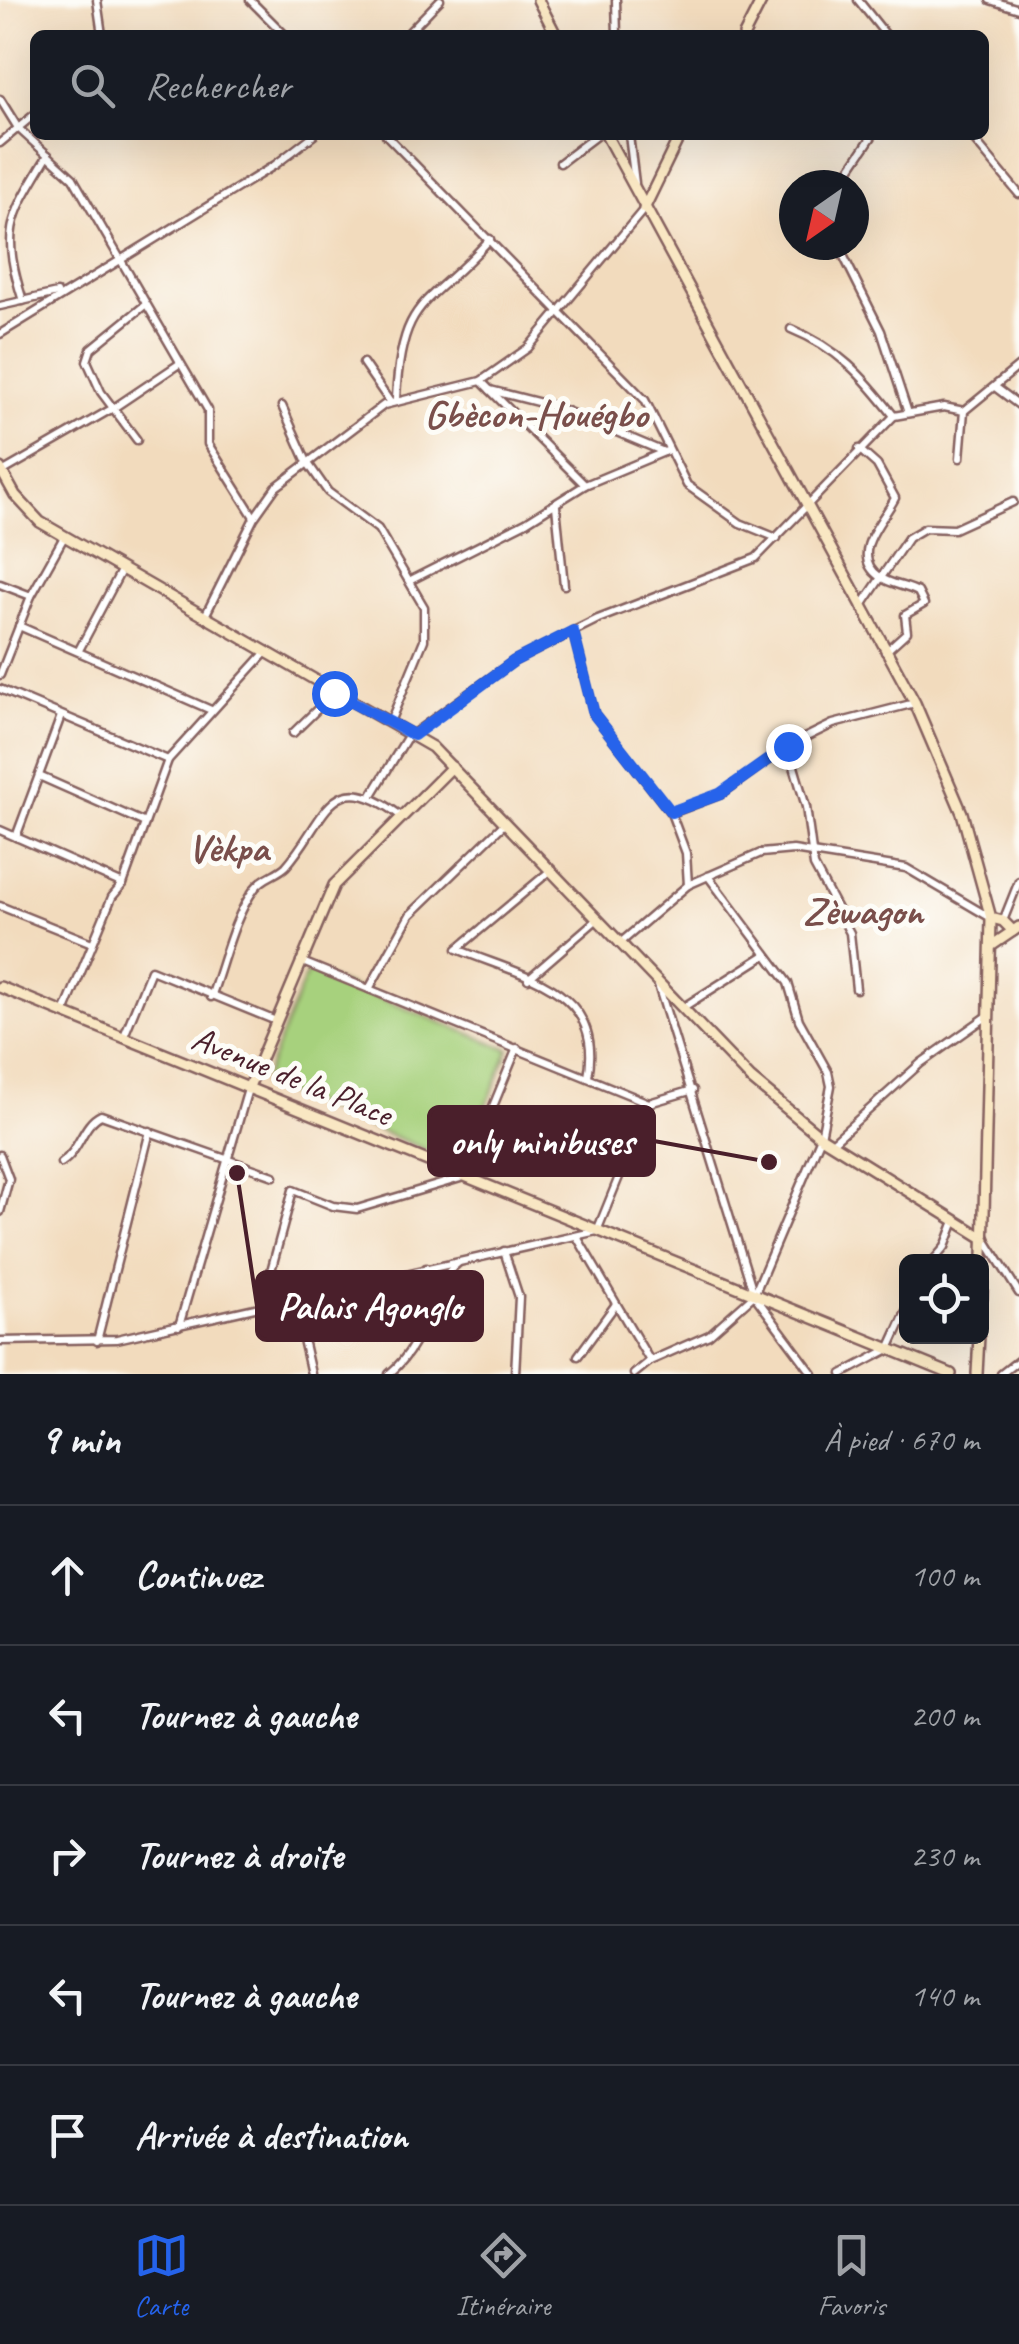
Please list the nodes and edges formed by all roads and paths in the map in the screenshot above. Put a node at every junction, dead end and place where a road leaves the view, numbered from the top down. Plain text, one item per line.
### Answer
1 (97, 0) edge
2 (250, 0) edge
3 (440, 0) edge
4 (538, 0) edge
5 (616, 0) edge
6 (762, 0) edge
7 (858, 0) edge
8 (990, 0) edge
9 (1019, 10) edge
10 (101, 30) edge
11 (281, 30) edge
12 (411, 30) edge
13 (553, 30) edge
14 (617, 30) edge
15 (747, 30) edge
16 (882, 30) edge
17 (0, 98) edge
18 (30, 118) edge
19 (18, 128) junction
20 (30, 139) edge
21 (31, 140) edge
22 (308, 140) edge
23 (391, 140) edge
24 (590, 140) edge
25 (609, 140) edge
26 (630, 140) edge
27 (678, 140) edge
28 (870, 140) edge
29 (974, 140) edge
30 (0, 143) edge
31 (48, 155) junction
32 (560, 163) dead end
33 (849, 170) edge
34 (636, 194) junction
35 (1019, 194) edge
36 (644, 209) junction
37 (490, 239) junction
38 (846, 260) edge
39 (120, 262) junction
40 (67, 291) junction
41 (23, 301) junction
42 (145, 305) junction
43 (0, 306) edge
44 (560, 309) junction
45 (790, 329) dead end
46 (0, 334) edge
47 (362, 363) dead end
48 (179, 364) junction
49 (1019, 366) edge
50 (481, 381) junction
51 (995, 387) junction
52 (490, 390) junction
53 (393, 400) junction
54 (282, 406) dead end
55 (1019, 406) edge
56 (115, 407) junction
57 (907, 410) junction
58 (964, 411) junction
59 (894, 416) junction
60 (138, 440) dead end
61 (859, 449) junction
62 (667, 451) junction
63 (960, 458) dead end
64 (307, 462) junction
65 (1, 470) edge
66 (585, 484) junction
67 (1013, 502) dead end
68 (556, 506) junction
69 (808, 507) junction
70 (254, 518) junction
71 (64, 537) junction
72 (777, 538) junction
73 (122, 569) junction
74 (880, 578) junction
75 (411, 580) junction
76 (0, 584) edge
77 (564, 585) dead end
78 (31, 596) junction
79 (861, 607) junction
80 (205, 616) junction
81 (19, 626) junction
82 (573, 631) junction
83 (80, 650) junction
84 (266, 652) junction
85 (884, 653) junction
86 (0, 675) edge
87 (0, 689) edge
88 (334, 693) junction
89 (915, 703) junction
90 (210, 710) junction
91 (61, 716) junction
92 (390, 722) junction
93 (293, 733) dead end
94 (414, 735) junction
95 (788, 746) junction
96 (168, 760) junction
97 (452, 767) junction
98 (38, 776) junction
99 (372, 795) junction
100 (671, 812) junction
101 (400, 816) junction
102 (145, 823) junction
103 (504, 824) junction
104 (0, 830) edge
105 (16, 837) junction
106 (814, 850) junction
107 (550, 871) junction
108 (708, 876) junction
109 (1019, 882) edge
110 (123, 884) junction
111 (688, 886) junction
112 (0, 906) edge
113 (990, 918) junction
114 (596, 921) junction
115 (1002, 921) junction
116 (1016, 929) edge
117 (92, 944) junction
118 (618, 945) junction
119 (990, 946) junction
120 (764, 956) junction
121 (300, 961) junction
122 (528, 979) junction
123 (658, 985) junction
124 (0, 987) edge
125 (369, 989) junction
126 (856, 989) dead end
127 (212, 996) junction
128 (682, 1008) junction
129 (64, 1013) junction
130 (990, 1014) junction
131 (276, 1022) junction
132 (124, 1036) junction
133 (516, 1048) junction
134 (588, 1077) junction
135 (248, 1089) junction
136 (693, 1090) junction
137 (649, 1104) junction
138 (150, 1130) junction
139 (821, 1137) junction
140 (833, 1142) junction
141 (0, 1154) edge
142 (227, 1159) junction
143 (61, 1164) dead end
144 (274, 1176) dead end
145 (464, 1176) junction
146 (0, 1212) edge
147 (955, 1222) junction
148 (597, 1231) junction
149 (576, 1236) junction
150 (985, 1239) junction
151 (504, 1251) junction
152 (938, 1254) edge
153 (984, 1254) edge
154 (462, 1260) junction
155 (426, 1268) junction
156 (436, 1288) junction
157 (1019, 1293) edge
158 (754, 1294) junction
159 (293, 1296) junction
160 (262, 1304) junction
161 (616, 1304) junction
162 (179, 1326) junction
163 (899, 1327) edge
164 (0, 1341) edge
165 (98, 1341) junction
166 (979, 1344) edge
167 (889, 1349) junction
168 (578, 1356) dead end
169 (650, 1360) junction
170 (1019, 1360) edge
171 (310, 1374) edge
172 (389, 1374) edge
173 (515, 1374) edge
174 (634, 1374) edge
175 (813, 1374) edge
176 (842, 1374) edge
177 (951, 1374) edge
178 (977, 1374) edge
179 (1000, 1374) edge

1 - 10 street
2 - 11 street
3 - 12 street
4 - 13 street
5 - 14 street
6 - 15 street
7 - 16 street
8 - 9 street
17 - 19 street
18 - 19 street
19 - 20 street
19 - 30 street
21 - 31 street
22 - 39 street
23 - 37 street
24 - 32 street
25 - 34 street
26 - 34 street
27 - 36 street
28 - 33 street
29 - 35 street
31 - 39 street
31 - 41 street
34 - 36 street
36 - 44 street
36 - 69 street
37 - 44 street
37 - 53 street
38 - 57 street
39 - 40 street
39 - 42 street
40 - 41 street
40 - 46 street
41 - 43 street
42 - 48 street
42 - 56 street
44 - 50 street
44 - 62 street
45 - 59 street
47 - 53 street
48 - 56 street
48 - 70 street
49 - 51 street
50 - 52 street
50 - 53 street
51 - 55 street
51 - 58 street
52 - 62 street
52 - 66 street
53 - 64 street
54 - 64 street
56 - 60 street
56 - 65 street
57 - 58 street
57 - 59 street
58 - 63 street
59 - 61 street
61 - 69 street
61 - 74 street
62 - 66 street
62 - 72 street
64 - 70 street
64 - 75 street
65 - 71 street
66 - 68 street
67 - 74 street
68 - 75 street
68 - 77 street
69 - 72 street
69 - 79 street
70 - 80 street
71 - 73 street
71 - 78 street
72 - 82 street
73 - 80 street
73 - 83 street
74 - 79 street
74 - 85 street
75 - 92 street
76 - 78 street
78 - 81 street
79 - 85 street
80 - 84 street
81 - 83 street
81 - 86 street
82 - 94 street
82 - 100 street
83 - 90 street
84 - 88 street
84 - 90 street
85 - 89 street
87 - 91 street
88 - 92 street
88 - 93 street
89 - 95 street
89 - 113 street
90 - 96 street
91 - 96 street
91 - 98 street
92 - 94 street
94 - 97 street
94 - 99 street
95 - 100 street
95 - 106 street
96 - 102 street
97 - 101 street
97 - 103 street
98 - 102 street
98 - 105 street
99 - 101 street
99 - 127 street
100 - 111 street
101 - 121 street
102 - 110 street
103 - 107 street
103 - 125 street
104 - 105 street
105 - 110 street
106 - 108 street
106 - 113 street
106 - 126 street
107 - 114 street
107 - 122 street
108 - 111 street
108 - 120 street
109 - 115 street
110 - 117 street
111 - 118 street
112 - 117 street
113 - 115 street
113 - 119 street
114 - 118 street
114 - 122 street
115 - 116 street
116 - 119 street
117 - 129 street
118 - 123 street
119 - 130 street
120 - 128 street
120 - 139 street
121 - 125 street
121 - 131 street
122 - 134 street
123 - 128 street
123 - 136 street
124 - 129 street, Avenue de la Place
125 - 133 street
127 - 131 street
127 - 132 street
128 - 139 street
129 - 132 street, Avenue de la Place
130 - 140 street
130 - 150 street
131 - 135 street
132 - 135 street, Avenue de la Place
133 - 134 street
133 - 145 street
134 - 137 street
135 - 142 street
135 - 145 street, Avenue de la Place
136 - 137 street
136 - 158 street
137 - 148 street
138 - 142 street
138 - 143 street
138 - 165 street
139 - 140 street
139 - 158 street
140 - 147 street
141 - 146 street
142 - 144 street
142 - 162 street
145 - 148 street, Avenue de la Place
145 - 160 street
147 - 150 street
147 - 152 street
148 - 149 street
148 - 158 street, Avenue de la Place
149 - 151 street
149 - 161 street
150 - 153 street
150 - 157 street
151 - 154 street
151 - 173 street
154 - 155 street
154 - 156 street
155 - 156 street
155 - 159 street
156 - 172 street
158 - 167 street, Avenue de la Place
158 - 169 street
158 - 175 street
159 - 160 street
159 - 171 street
160 - 162 street
161 - 168 street
161 - 169 street
162 - 165 street
163 - 167 street
164 - 165 street
166 - 178 street
167 - 176 street
167 - 177 street, Avenue de la Place
169 - 174 street
170 - 179 street

